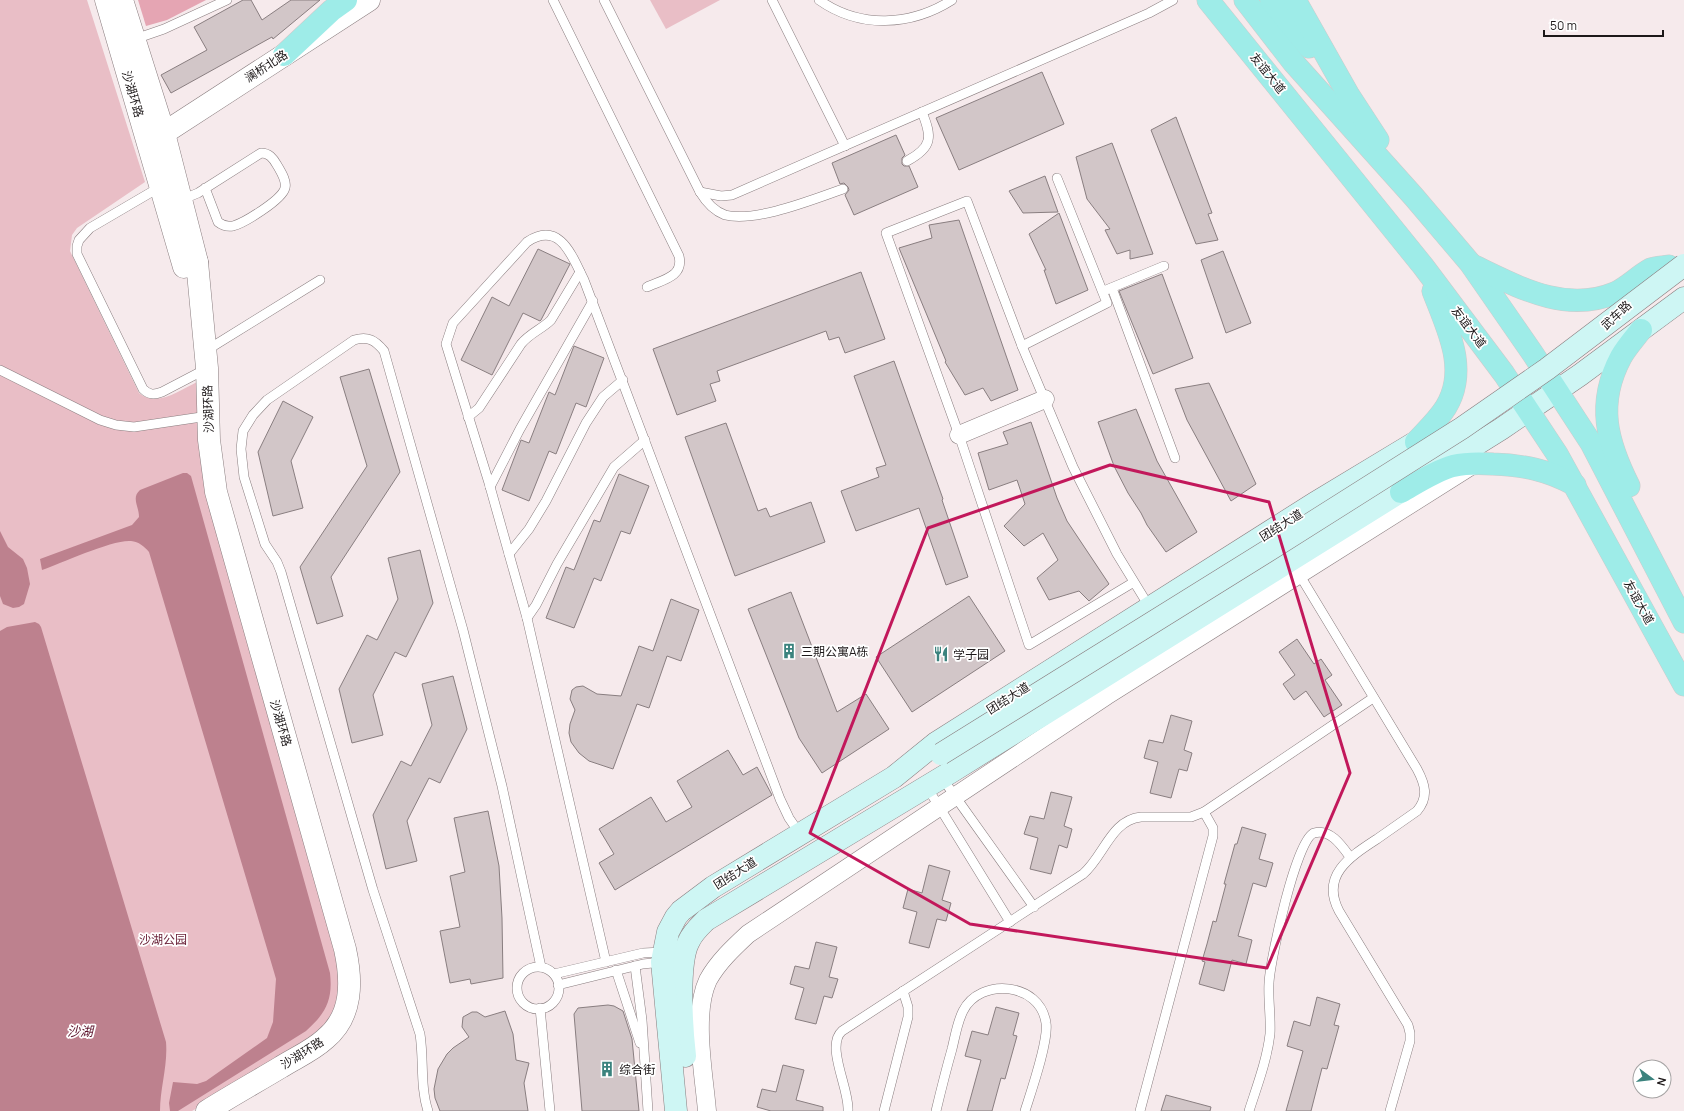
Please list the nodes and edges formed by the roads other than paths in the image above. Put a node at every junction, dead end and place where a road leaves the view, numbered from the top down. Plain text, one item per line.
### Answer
1 (106, 0) edge
2 (122, 0) edge
3 (227, 0) edge
4 (346, 0) edge
5 (369, 0) edge
6 (553, 0) edge
7 (604, 0) edge
8 (772, 0) edge
9 (819, 0) edge
10 (952, 0) edge
11 (1173, 0) edge
12 (1208, 0) edge
13 (1245, 0) edge
14 (1271, 0) edge
15 (1287, 0) edge
16 (1295, 0) edge
17 (135, 39) junction
18 (1320, 45) junction
19 (284, 55) junction
20 (1348, 94) junction
21 (922, 112) junction
22 (164, 133) junction
23 (845, 146) junction
24 (907, 161) dead end
25 (1057, 178) dead end
26 (160, 188) junction
27 (843, 189) dead end
28 (207, 192) junction
29 (700, 192) junction
30 (1414, 197) junction
31 (182, 203) junction
32 (197, 262) junction
33 (1470, 263) junction
34 (1164, 266) dead end
35 (1423, 266) junction
36 (1680, 266) edge
37 (580, 272) junction
38 (320, 280) dead end
39 (647, 287) dead end
40 (1107, 290) junction
41 (1684, 298) edge
42 (593, 301) junction
43 (1641, 330) junction
44 (1022, 346) junction
45 (206, 359) junction
46 (0, 370) edge
47 (623, 380) junction
48 (1552, 382) junction
49 (1045, 399) junction
50 (1523, 402) junction
51 (208, 416) junction
52 (468, 417) junction
53 (959, 435) junction
54 (645, 440) junction
55 (1416, 442) junction
56 (1175, 458) dead end
57 (1474, 463) junction
58 (1575, 485) junction
59 (490, 486) junction
60 (1401, 492) junction
61 (509, 554) junction
62 (1299, 574) junction
63 (1134, 582) junction
64 (1664, 582) junction
65 (1150, 608) junction
66 (526, 618) junction
67 (1684, 622) edge
68 (1684, 685) edge
69 (1373, 698) junction
70 (940, 773) junction
71 (894, 777) junction
72 (955, 797) junction
73 (939, 808) junction
74 (1204, 812) junction
75 (800, 834) junction
76 (1350, 856) junction
77 (1034, 907) junction
78 (1010, 922) junction
79 (663, 957) junction
80 (606, 962) junction
81 (635, 966) junction
82 (541, 967) junction
83 (616, 970) junction
84 (554, 974) junction
85 (558, 985) junction
86 (903, 991) junction
87 (540, 1008) junction
88 (643, 1049) junction
89 (207, 1111) edge
90 (428, 1111) edge
91 (550, 1111) edge
92 (648, 1111) edge
93 (676, 1111) edge
94 (690, 1111) edge
95 (707, 1111) edge
96 (848, 1111) edge
97 (884, 1111) edge
98 (936, 1111) edge
99 (1025, 1111) edge
100 (1140, 1111) edge
101 (1249, 1111) edge
102 (1390, 1111) edge

1 - 26 street, 沙湖环路
2 - 17 street, 沙湖环路
3 - 17 lane
4 - 19 main road
5 - 19 street, 澜桥北路
6 - 39 lane
7 - 29 lane
8 - 23 lane
9 - 10 lane
11 - 21 lane
12 - 35 main road, 友谊大道
13 - 30 main road
14 - 20 main road
15 - 18 main road
16 - 18 main road
17 - 22 street, 沙湖环路
18 - 20 main road
19 - 22 street, 澜桥北路
20 - 30 main road
21 - 23 lane
21 - 24 lane
22 - 31 street, 沙湖环路
23 - 29 lane
25 - 40 lane
26 - 32 street, 沙湖环路
26 - 45 lane
27 - 29 lane
28 - 28 lane
28 - 31 lane
30 - 33 main road
31 - 32 street, 沙湖环路
32 - 45 street, 沙湖环路
33 - 36 main road
33 - 48 main road
34 - 40 lane
35 - 50 main road, 友谊大道
35 - 55 main road
36 - 48 main road, 武车路
36 - 70 main road, bridge
36 - 70 main road
37 - 42 lane
37 - 52 lane
37 - 52 lane
38 - 45 lane
40 - 44 lane
40 - 56 lane
41 - 43 main road, 武车路
42 - 47 lane
42 - 59 lane
43 - 48 main road, 武车路
43 - 64 main road
44 - 49 lane
44 - 53 lane
45 - 51 street, 沙湖环路
46 - 51 lane
47 - 54 lane
47 - 61 lane
48 - 50 main road
48 - 64 main road
49 - 53 street
49 - 63 lane
50 - 55 main road, 团结大道
50 - 58 main road, 友谊大道
50 - 60 main road, 团结大道
51 - 89 street, 沙湖环路
52 - 59 lane
53 - 63 lane
54 - 66 lane
54 - 75 lane
55 - 65 main road, 团结大道
57 - 58 main road
57 - 60 main road
57 - 62 street
58 - 68 main road, 友谊大道
59 - 61 lane
60 - 70 main road, 团结大道
61 - 66 lane
62 - 69 lane
62 - 72 street
63 - 65 lane
64 - 67 main road
65 - 71 main road, 团结大道
66 - 80 lane
69 - 74 lane
69 - 76 lane
70 - 71 main road
70 - 72 lane
70 - 73 lane
70 - 94 main road, 团结大道
71 - 75 main road, 团结大道
72 - 73 street
72 - 77 lane
73 - 78 lane
73 - 95 street
74 - 77 lane
74 - 100 lane
75 - 79 main road, 团结大道
76 - 101 lane
76 - 102 lane
77 - 78 lane
78 - 86 lane
79 - 80 lane
79 - 81 lane
79 - 93 main road, 团结大道
80 - 84 lane
81 - 83 lane
81 - 88 lane
82 - 84 lane
82 - 87 lane
82 - 90 lane
83 - 85 lane
83 - 88 lane
84 - 85 lane
85 - 87 lane
86 - 96 lane
86 - 97 lane
87 - 91 lane
88 - 92 lane
98 - 99 lane

